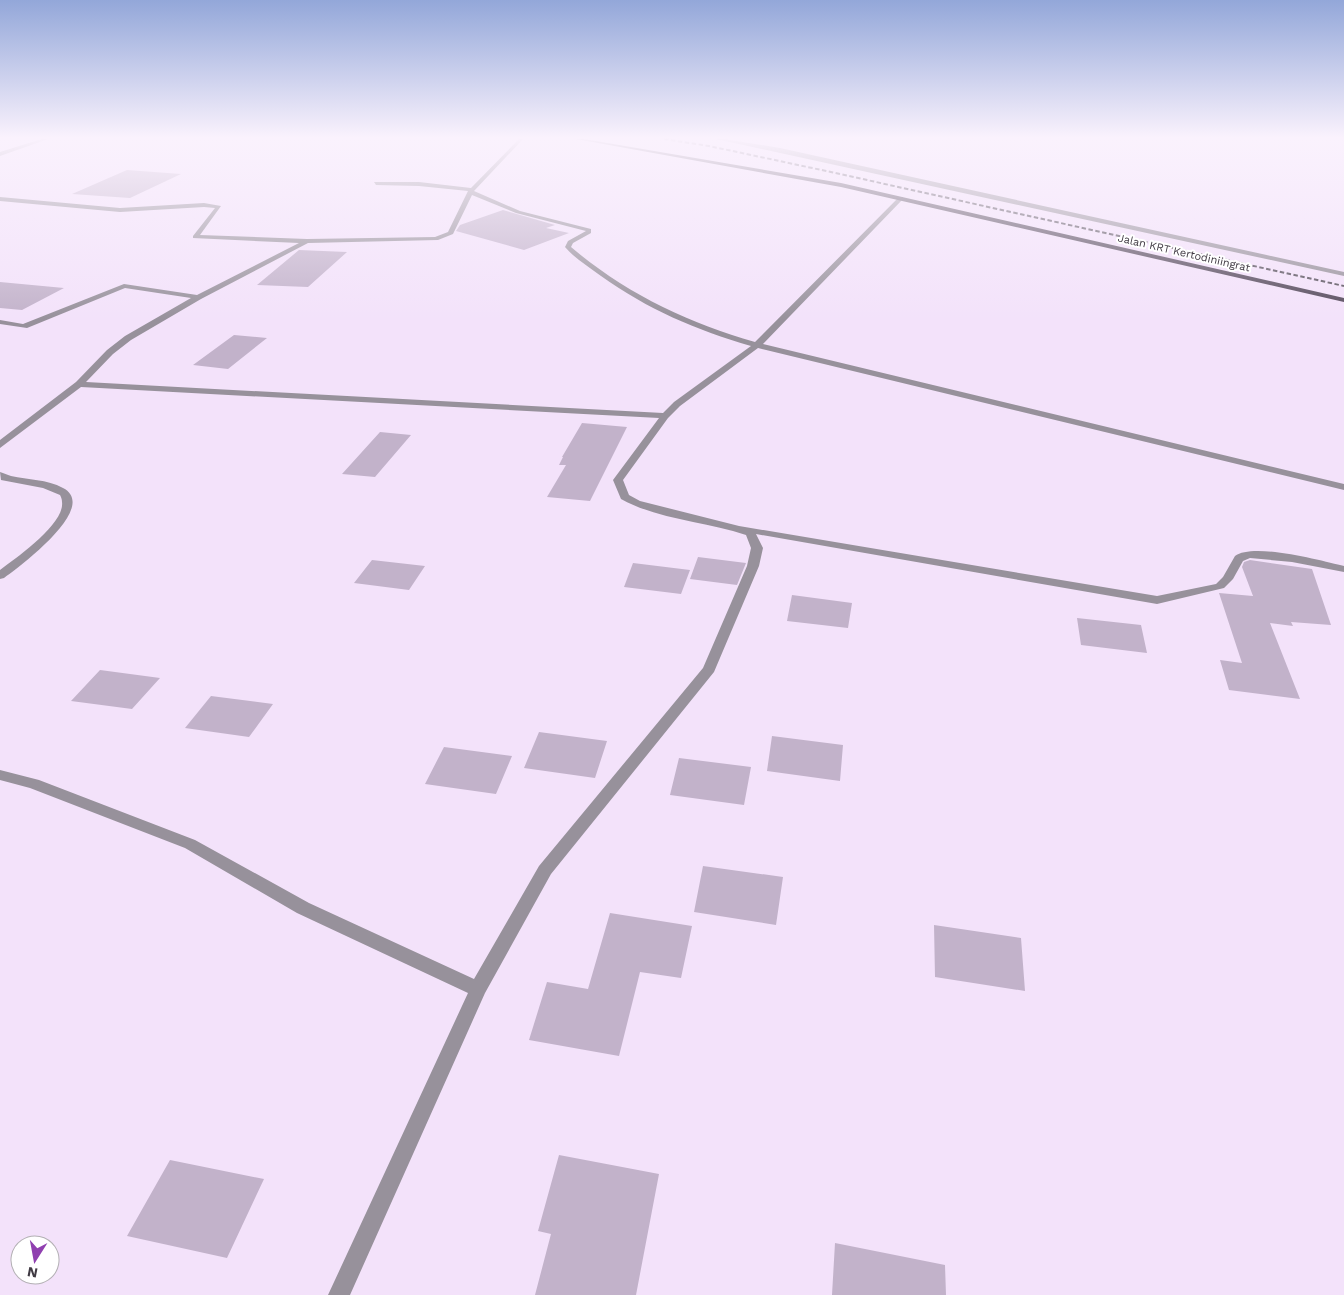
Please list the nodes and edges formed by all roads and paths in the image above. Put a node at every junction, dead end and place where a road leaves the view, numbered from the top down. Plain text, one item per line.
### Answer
1 (5, 199) edge
2 (466, 199) edge
3 (490, 199) edge
4 (900, 199) edge
5 (907, 199) edge
6 (1005, 199) edge
7 (307, 240) junction
8 (1344, 274) edge
9 (198, 297) junction
10 (1344, 300) edge
11 (0, 322) edge
12 (757, 345) junction
13 (79, 384) junction
14 (665, 416) junction
15 (1, 442) edge
16 (0, 475) edge
17 (1344, 487) edge
18 (730, 526) junction
19 (1344, 569) edge
20 (0, 576) edge
21 (0, 774) edge
22 (478, 989) junction
23 (340, 1295) edge

1 - 7 street
2 - 7 street
3 - 12 street
4 - 12 street
5 - 10 main road, Jalan KRT Kertodiniingrat
6 - 8 street
7 - 9 street
9 - 11 street
9 - 13 street
12 - 14 street
12 - 17 street
13 - 14 street
13 - 15 street
14 - 18 street
16 - 20 street
18 - 19 street
18 - 22 street
21 - 22 street
22 - 23 street

